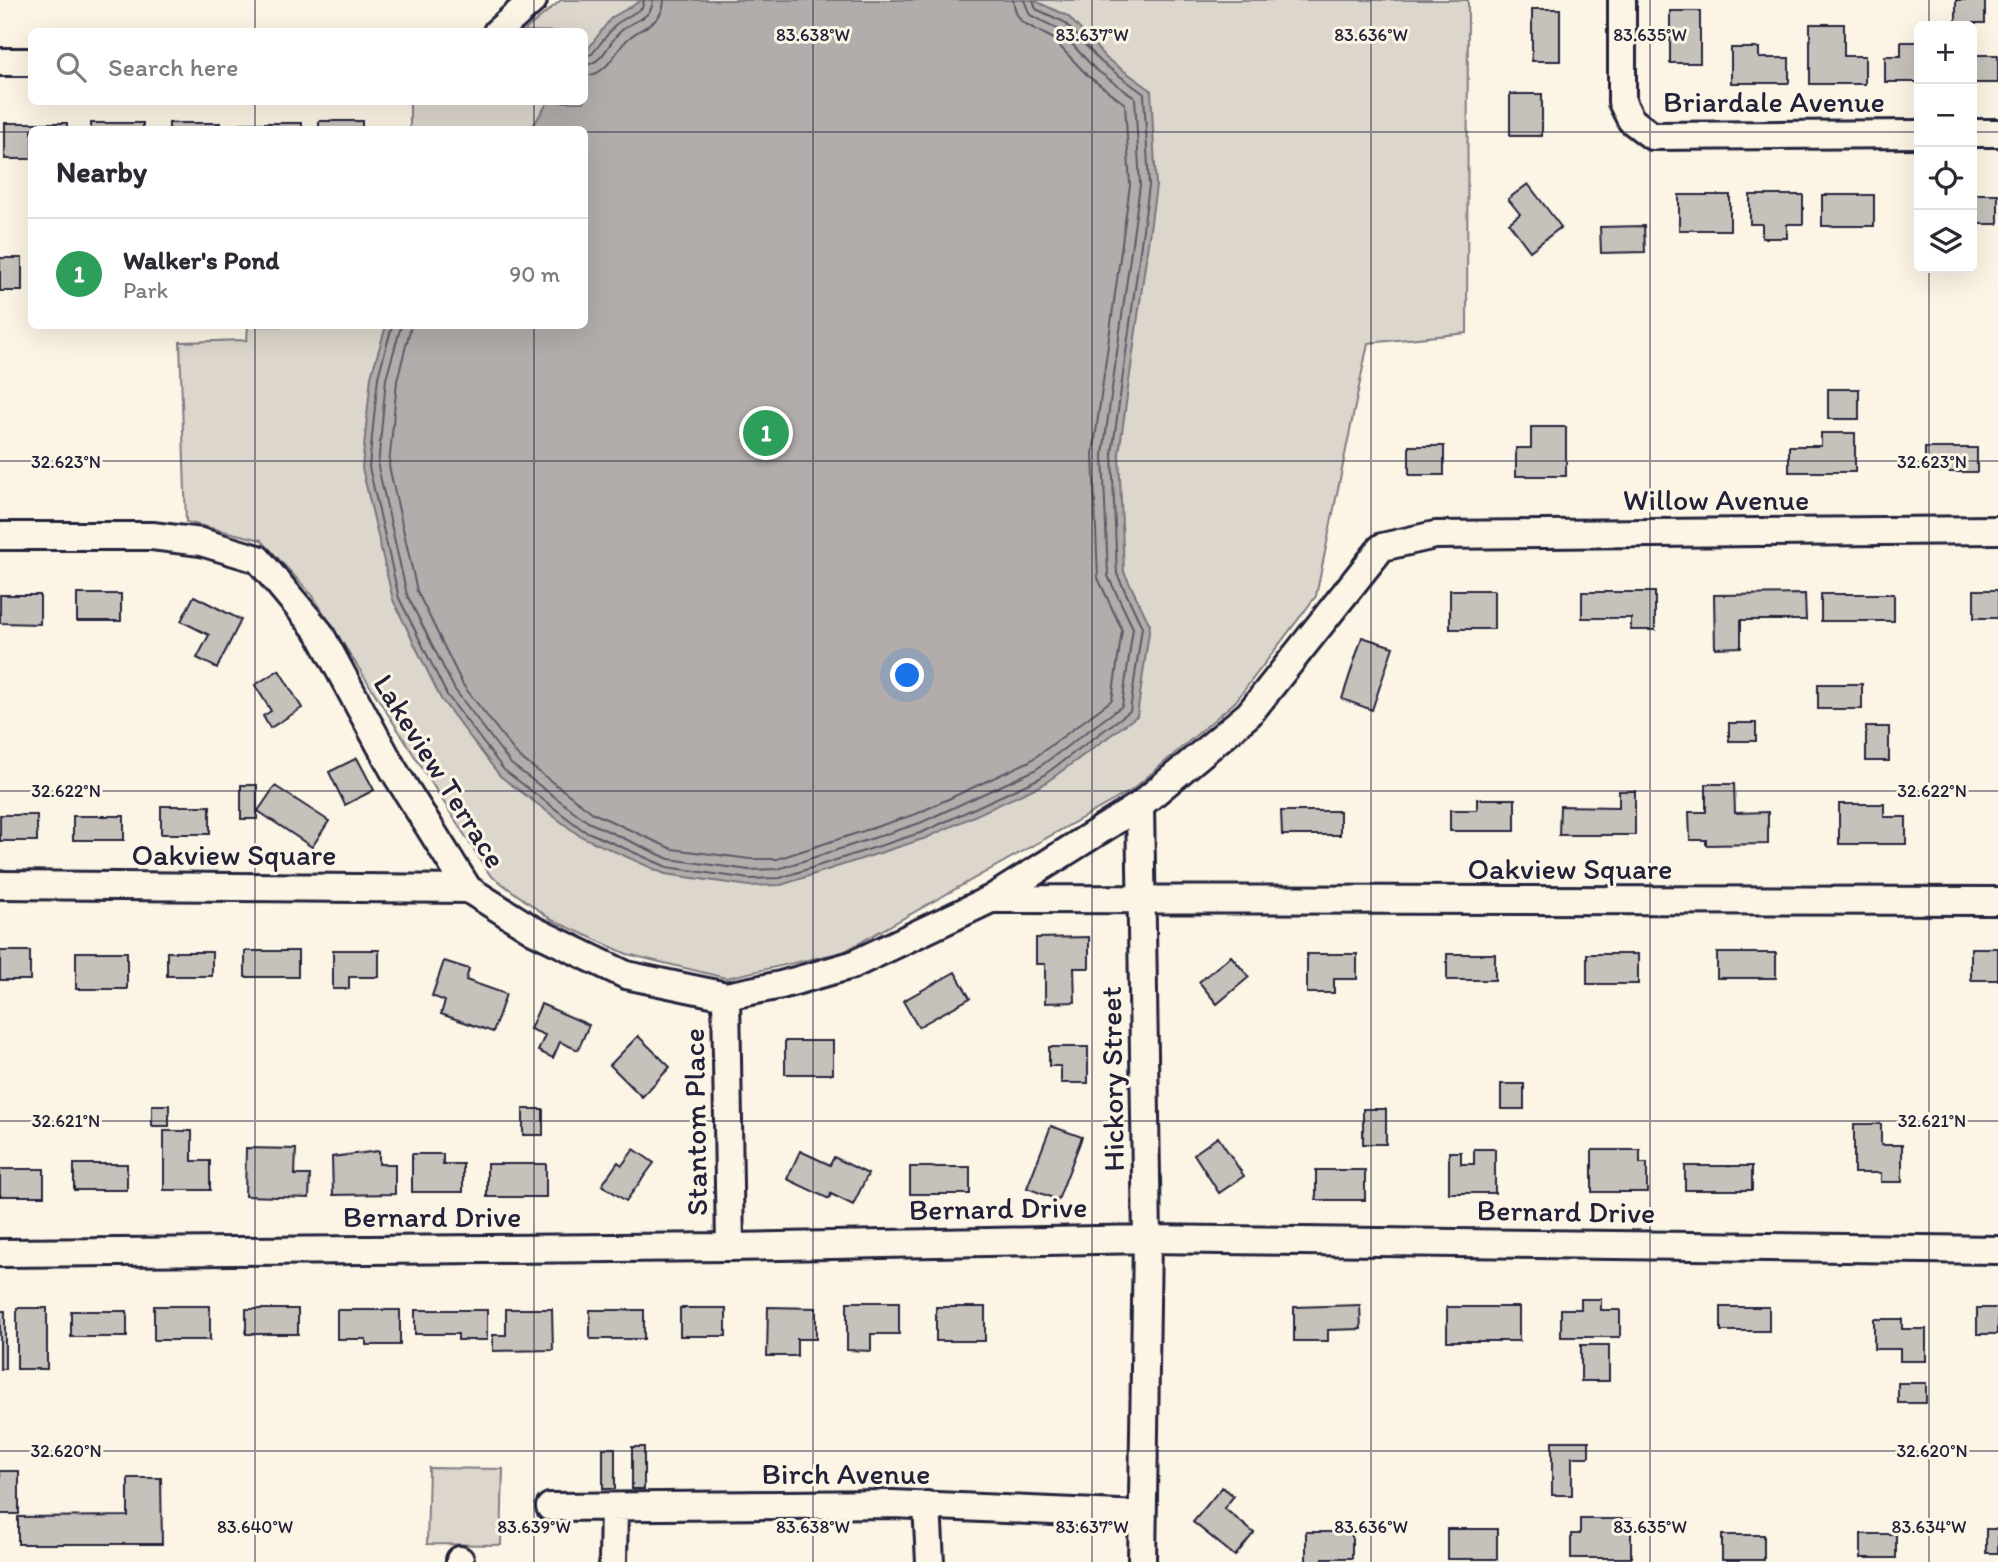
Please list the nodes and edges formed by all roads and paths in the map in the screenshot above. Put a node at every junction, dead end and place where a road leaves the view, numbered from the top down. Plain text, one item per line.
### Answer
1 (533, 0) edge
2 (1622, 0) edge
3 (502, 28) edge
4 (0, 62) edge
5 (28, 62) edge
6 (1977, 133) edge
7 (1998, 133) edge
8 (1914, 134) edge
9 (1998, 530) edge
10 (1435, 535) joint
11 (0, 536) edge
12 (1140, 805) junction
13 (0, 886) edge
14 (468, 889) junction
15 (991, 899) junction
16 (1142, 901) junction
17 (1998, 901) edge
18 (726, 996) junction
19 (1147, 1239) junction
20 (730, 1247) junction
21 (1998, 1250) edge
22 (0, 1253) edge
23 (927, 1505) junction
24 (550, 1507) dead end
25 (614, 1507) junction
26 (1141, 1515) junction
27 (613, 1562) edge
28 (930, 1562) edge
29 (1142, 1562) edge

1 - 3 street
2 - 8 street, Briardale Avenue
4 - 5 street
6 - 7 street
9 - 10 street, Willow Avenue
10 - 12 street, Lakeview Terrace
11 - 14 street, Lakeview Terrace
12 - 15 street, Lakeview Terrace
12 - 16 street, Hickory Street
13 - 14 street, Oakview Square
14 - 18 street, Lakeview Terrace
15 - 16 street, Lakeview Terrace
15 - 18 street, Lakeview Terrace
16 - 17 street, Oakview Square
16 - 19 street, Hickory Street
18 - 20 street, Stantom Place
19 - 20 street, Bernard Drive
19 - 21 street, Bernard Drive
19 - 26 street, Hickory Street
20 - 22 street, Bernard Drive
23 - 25 street, Birch Avenue
23 - 26 street, Birch Avenue
23 - 28 street
24 - 25 street, Birch Avenue
25 - 27 street
26 - 29 street, Hickory Street

